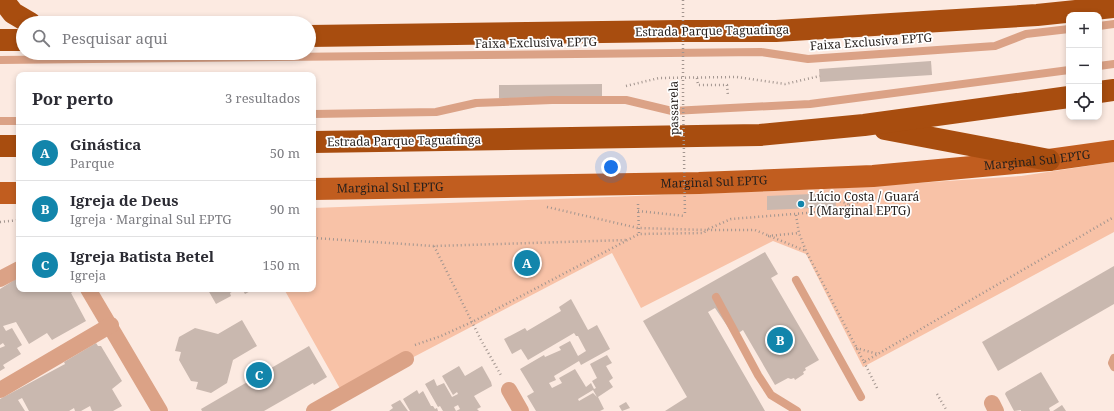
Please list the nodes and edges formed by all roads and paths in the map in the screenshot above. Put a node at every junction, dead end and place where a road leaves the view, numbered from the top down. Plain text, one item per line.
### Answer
1 (3, 0) edge
2 (684, 0) edge
3 (1114, 7) edge
4 (18, 16) edge
5 (1114, 24) edge
6 (1102, 26) edge
7 (1066, 29) edge
8 (316, 36) edge
9 (0, 40) edge
10 (16, 40) edge
11 (316, 57) edge
12 (0, 60) edge
13 (16, 60) edge
14 (1114, 64) edge
15 (1102, 66) edge
16 (1066, 70) edge
17 (820, 76) dead end
18 (697, 78) junction
19 (623, 86) dead end
20 (1114, 90) edge
21 (1102, 92) edge
22 (722, 96) dead end
23 (1066, 97) edge
24 (316, 114) edge
25 (0, 121) edge
26 (16, 121) edge
27 (864, 125) junction
28 (316, 142) edge
29 (0, 146) edge
30 (16, 146) edge
31 (1114, 151) edge
32 (1049, 160) junction
33 (638, 184) junction
34 (316, 189) edge
35 (0, 193) edge
36 (16, 193) edge
37 (836, 200) dead end
38 (850, 204) dead end
39 (638, 211) junction
40 (796, 215) dead end
41 (1114, 217) edge
42 (16, 220) edge
43 (0, 222) edge
44 (799, 233) junction
45 (639, 234) junction
46 (767, 236) junction
47 (316, 238) edge
48 (628, 239) junction
49 (434, 246) junction
50 (806, 251) junction
51 (16, 271) edge
52 (0, 280) edge
53 (796, 280) dead end
54 (90, 292) edge
55 (716, 296) dead end
56 (472, 322) junction
57 (111, 325) junction
58 (856, 348) junction
59 (407, 353) joint
60 (878, 354) junction
61 (1114, 358) edge
62 (864, 362) junction
63 (1114, 367) edge
64 (877, 388) dead end
65 (0, 390) edge
66 (509, 390) joint
67 (937, 394) dead end
68 (861, 397) dead end
69 (160, 411) edge
70 (314, 411) edge
71 (521, 411) edge
72 (797, 411) edge
73 (947, 411) edge

1 - 4 highway
2 - 39 path, passarela, bridge
3 - 8 highway, Estrada Parque Taguatinga
5 - 6 lane
7 - 11 lane, Faixa Exclusiva EPTG
9 - 10 highway
12 - 13 lane, Faixa Exclusiva EPTG
14 - 15 lane
16 - 24 lane
17 - 18 path
18 - 19 path
18 - 22 path
20 - 21 highway
23 - 27 highway, Estrada Parque Taguatinga
25 - 26 lane
27 - 28 highway, Estrada Parque Taguatinga
27 - 32 highway
29 - 30 highway
31 - 32 main road, Marginal Sul EPTG
32 - 33 main road, Marginal Sul EPTG
33 - 34 main road, Marginal Sul EPTG
33 - 39 path
35 - 36 main road
37 - 38 path
39 - 45 path
40 - 44 path
41 - 60 path
42 - 43 path
44 - 46 path
44 - 50 path
45 - 46 path
45 - 48 path
46 - 50 path
47 - 49 path
48 - 49 path
48 - 56 path
49 - 56 path
50 - 58 path
51 - 52 street
53 - 68 lane
54 - 57 street
55 - 72 lane
56 - 59 path
56 - 66 path
57 - 65 street
57 - 69 street
58 - 60 path
58 - 62 path
59 - 70 street
60 - 62 path
61 - 63 lane
62 - 64 path
66 - 71 street
67 - 73 path

